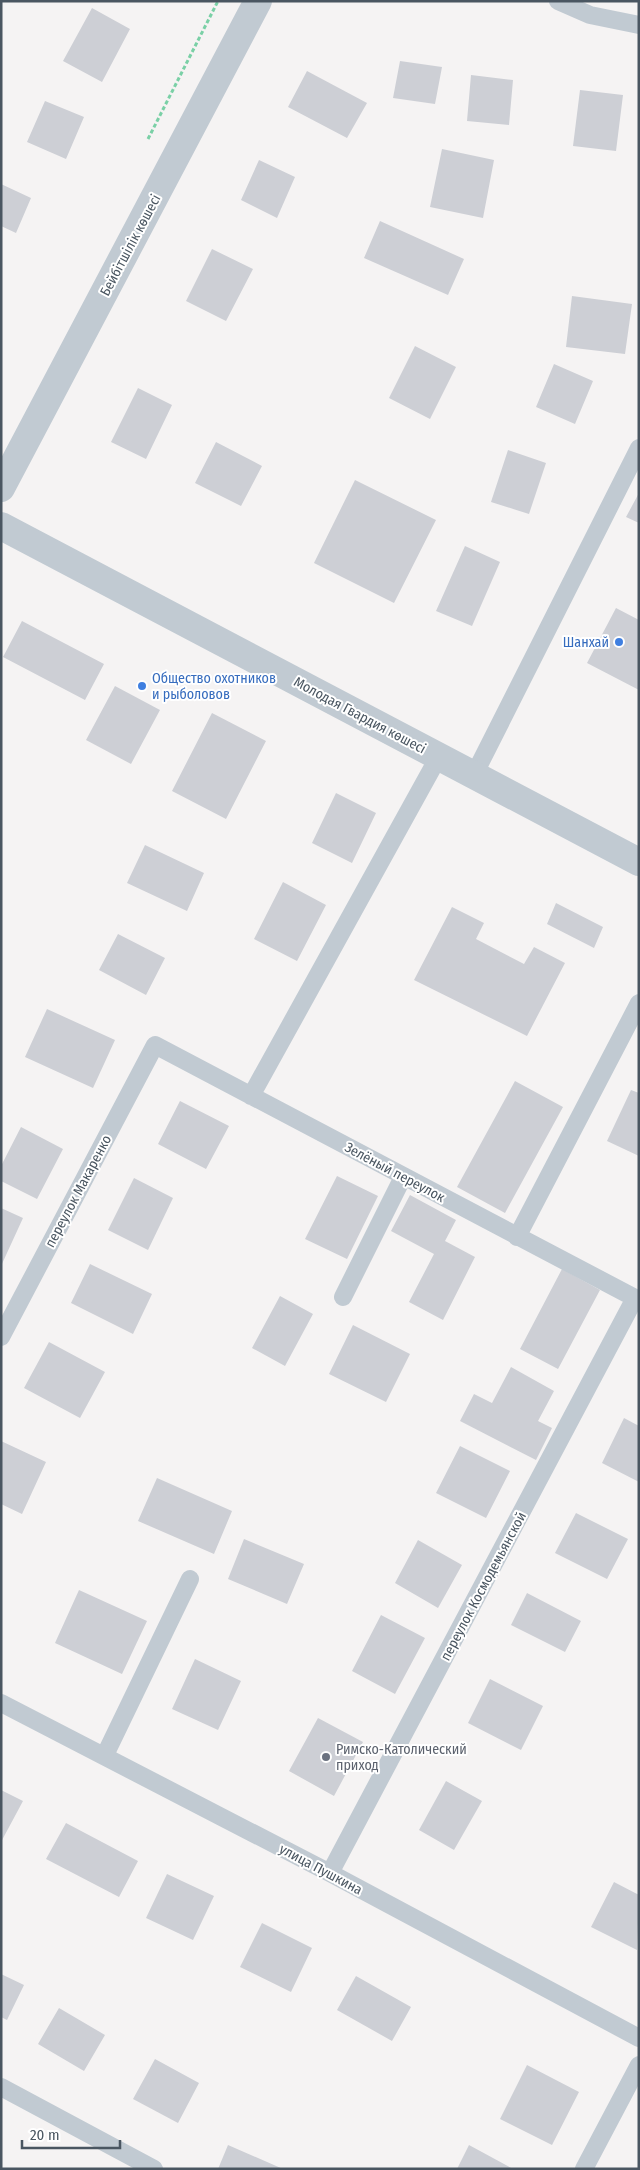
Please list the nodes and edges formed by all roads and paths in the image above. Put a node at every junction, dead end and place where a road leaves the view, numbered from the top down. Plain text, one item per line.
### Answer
1 (258, 1) edge
2 (558, 1) edge
3 (639, 25) edge
4 (639, 448) edge
5 (1, 488) edge
6 (1, 526) edge
7 (438, 756) junction
8 (474, 775) junction
9 (639, 862) edge
10 (639, 1004) edge
11 (155, 1045) joint
12 (251, 1096) junction
13 (403, 1177) junction
14 (517, 1237) junction
15 (343, 1297) dead end
16 (635, 1298) joint
17 (1, 1337) edge
18 (190, 1579) dead end
19 (1, 1703) edge
20 (105, 1755) junction
21 (330, 1873) junction
22 (639, 2038) edge
23 (639, 2065) edge
24 (1, 2087) edge
25 (154, 2169) edge
26 (584, 2169) edge

1 - 5 street, Бейбітшілік көшесі
2 - 3 lane
4 - 8 lane
6 - 7 street, Молодая Гвардия көшесі
7 - 8 street, Молодая Гвардия көшесі
7 - 12 lane
8 - 9 street, Молодая Гвардия көшесі
10 - 14 lane
11 - 12 lane, Зелёный переулок
11 - 17 lane, переулок Макаренко
12 - 13 lane, Зелёный переулок
13 - 14 lane, Зелёный переулок
13 - 15 lane
14 - 16 lane, Зелёный переулок
16 - 21 lane, переулок Космодемьянской
18 - 20 lane
19 - 20 lane, улица Пушкина
20 - 21 lane, улица Пушкина
21 - 22 lane, улица Пушкина
23 - 26 lane
24 - 25 lane

